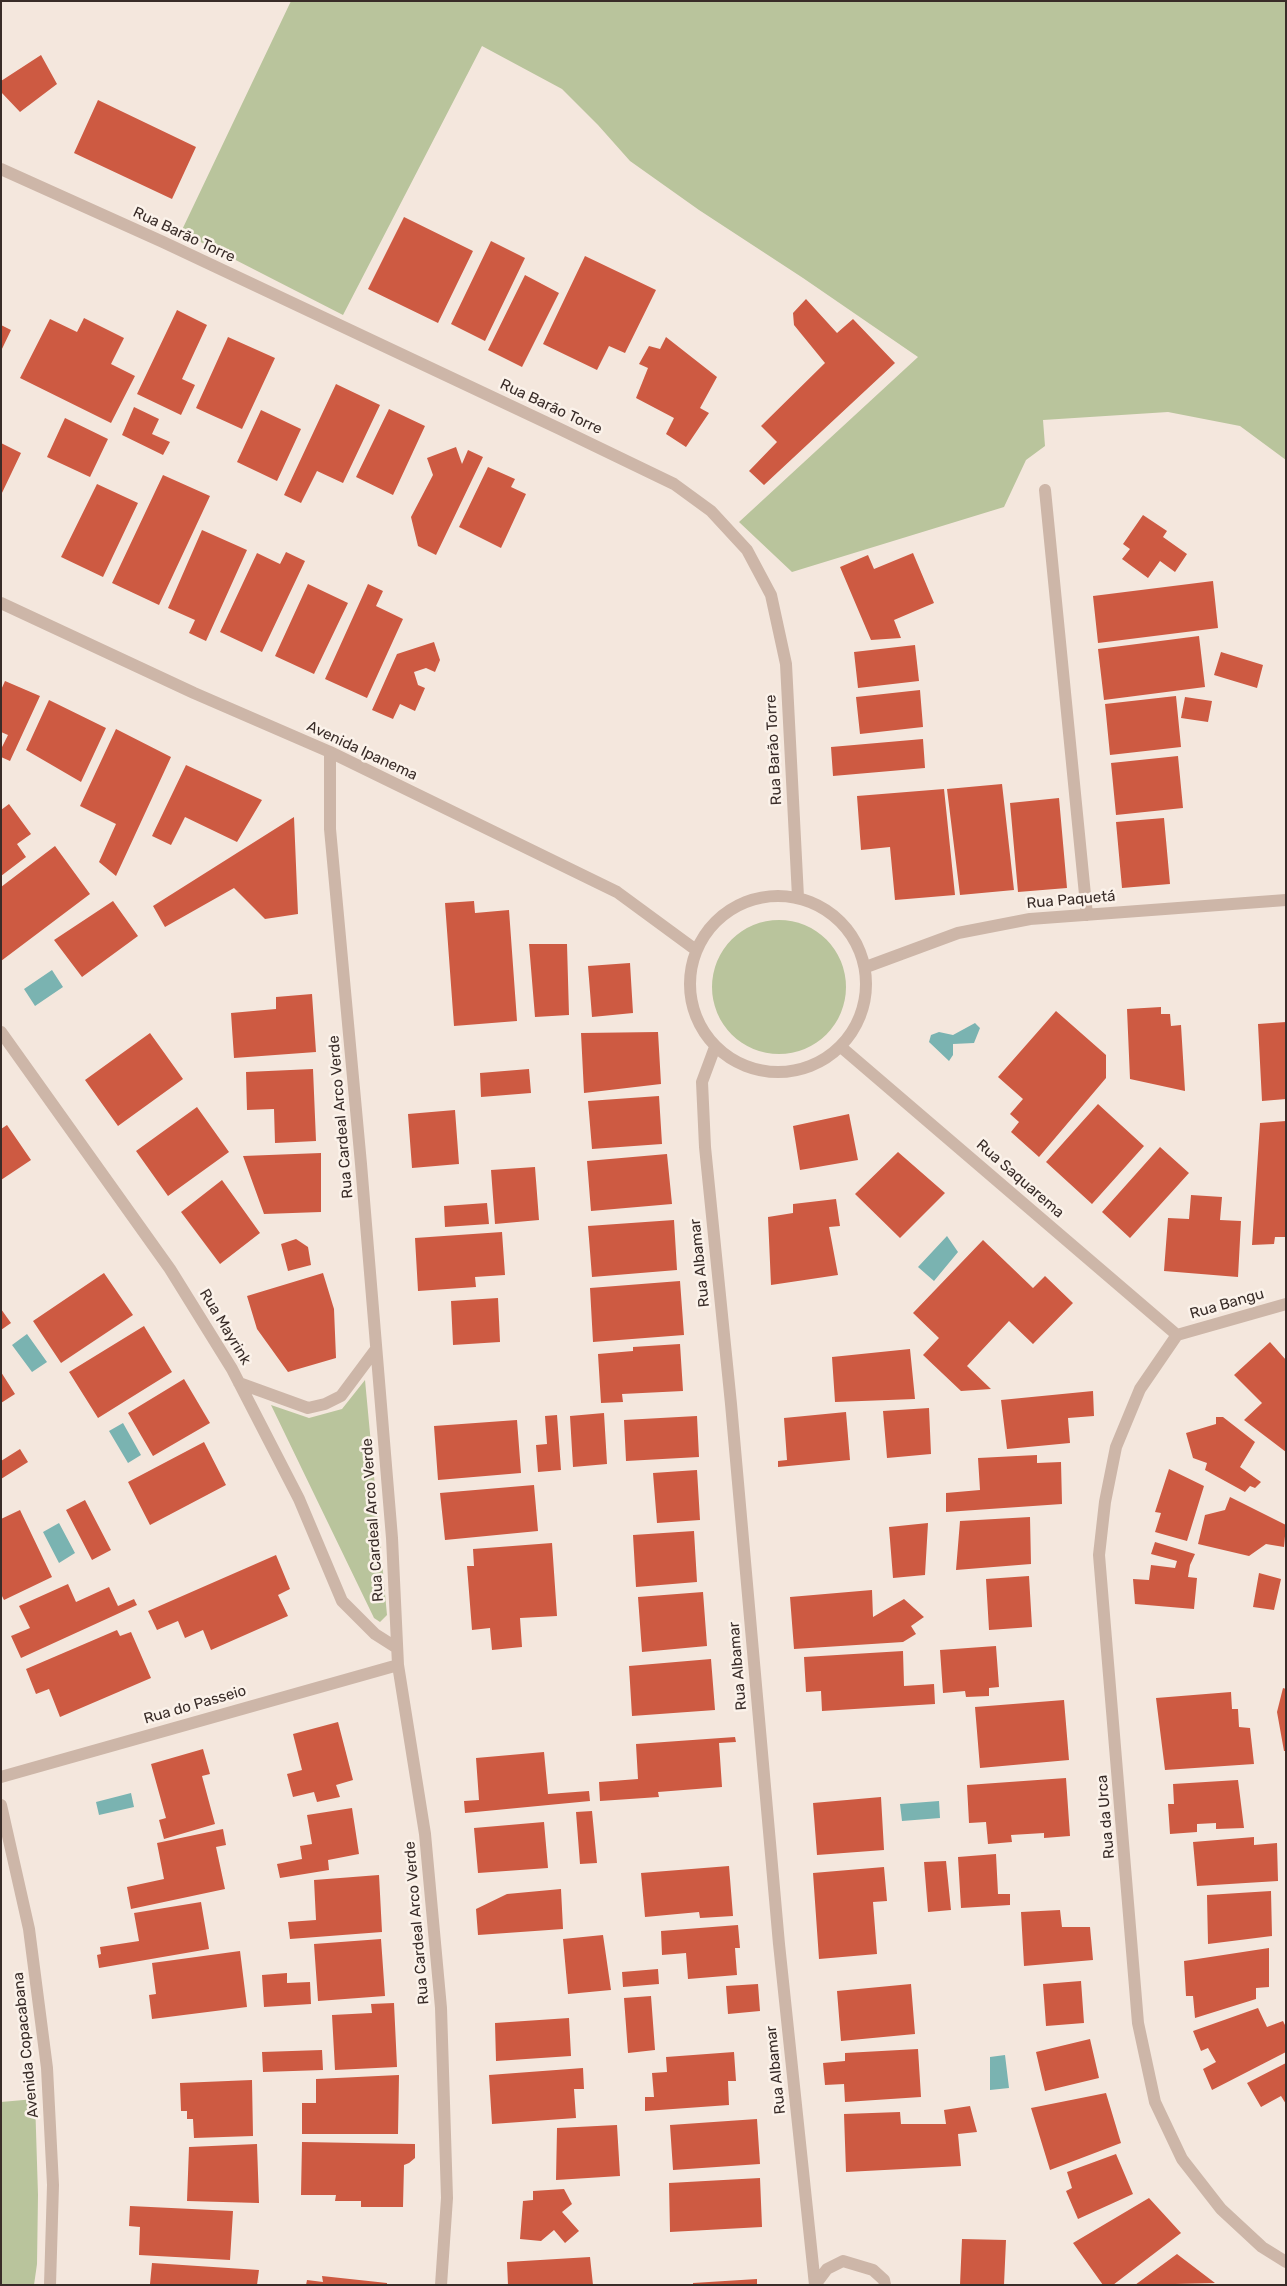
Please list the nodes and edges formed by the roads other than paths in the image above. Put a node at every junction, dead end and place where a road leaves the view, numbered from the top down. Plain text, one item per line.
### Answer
1 (1, 170) edge
2 (1045, 490) dead end
3 (1, 603) edge
4 (330, 752) junction
5 (798, 897) junction
6 (1286, 900) edge
7 (1087, 915) junction
8 (696, 950) junction
9 (866, 968) junction
10 (1, 1032) edge
11 (715, 1047) junction
12 (841, 1047) junction
13 (1286, 1304) edge
14 (1177, 1335) junction
15 (376, 1349) junction
16 (239, 1383) junction
17 (397, 1648) junction
18 (398, 1665) junction
19 (1, 1777) edge
20 (1, 1804) edge
21 (1286, 2262) edge
22 (50, 2285) edge
23 (441, 2285) edge
24 (814, 2285) edge
25 (885, 2285) edge

1 - 5 street, Rua Barão Torre
2 - 7 street
3 - 4 street, Avenida Ipanema
4 - 8 street, Avenida Ipanema
4 - 15 street, Rua Cardeal Arco Verde
5 - 8 street
5 - 9 street
6 - 7 street, Rua Paquetá
7 - 9 street, Rua Paquetá
8 - 11 street
9 - 12 street
10 - 16 street, Rua Mayrink
11 - 12 street
11 - 24 street, Rua Albamar
12 - 14 street, Rua Saquarema
13 - 14 street, Rua Bangu
14 - 21 street, Rua da Urca
15 - 16 street
15 - 17 street, Rua Cardeal Arco Verde
16 - 17 street, Rua Mayrink
17 - 18 street, Rua Cardeal Arco Verde
18 - 19 street, Rua do Passeio
18 - 23 street, Rua Cardeal Arco Verde
20 - 22 street, Avenida Copacabana
24 - 25 street, Rua Albamar

